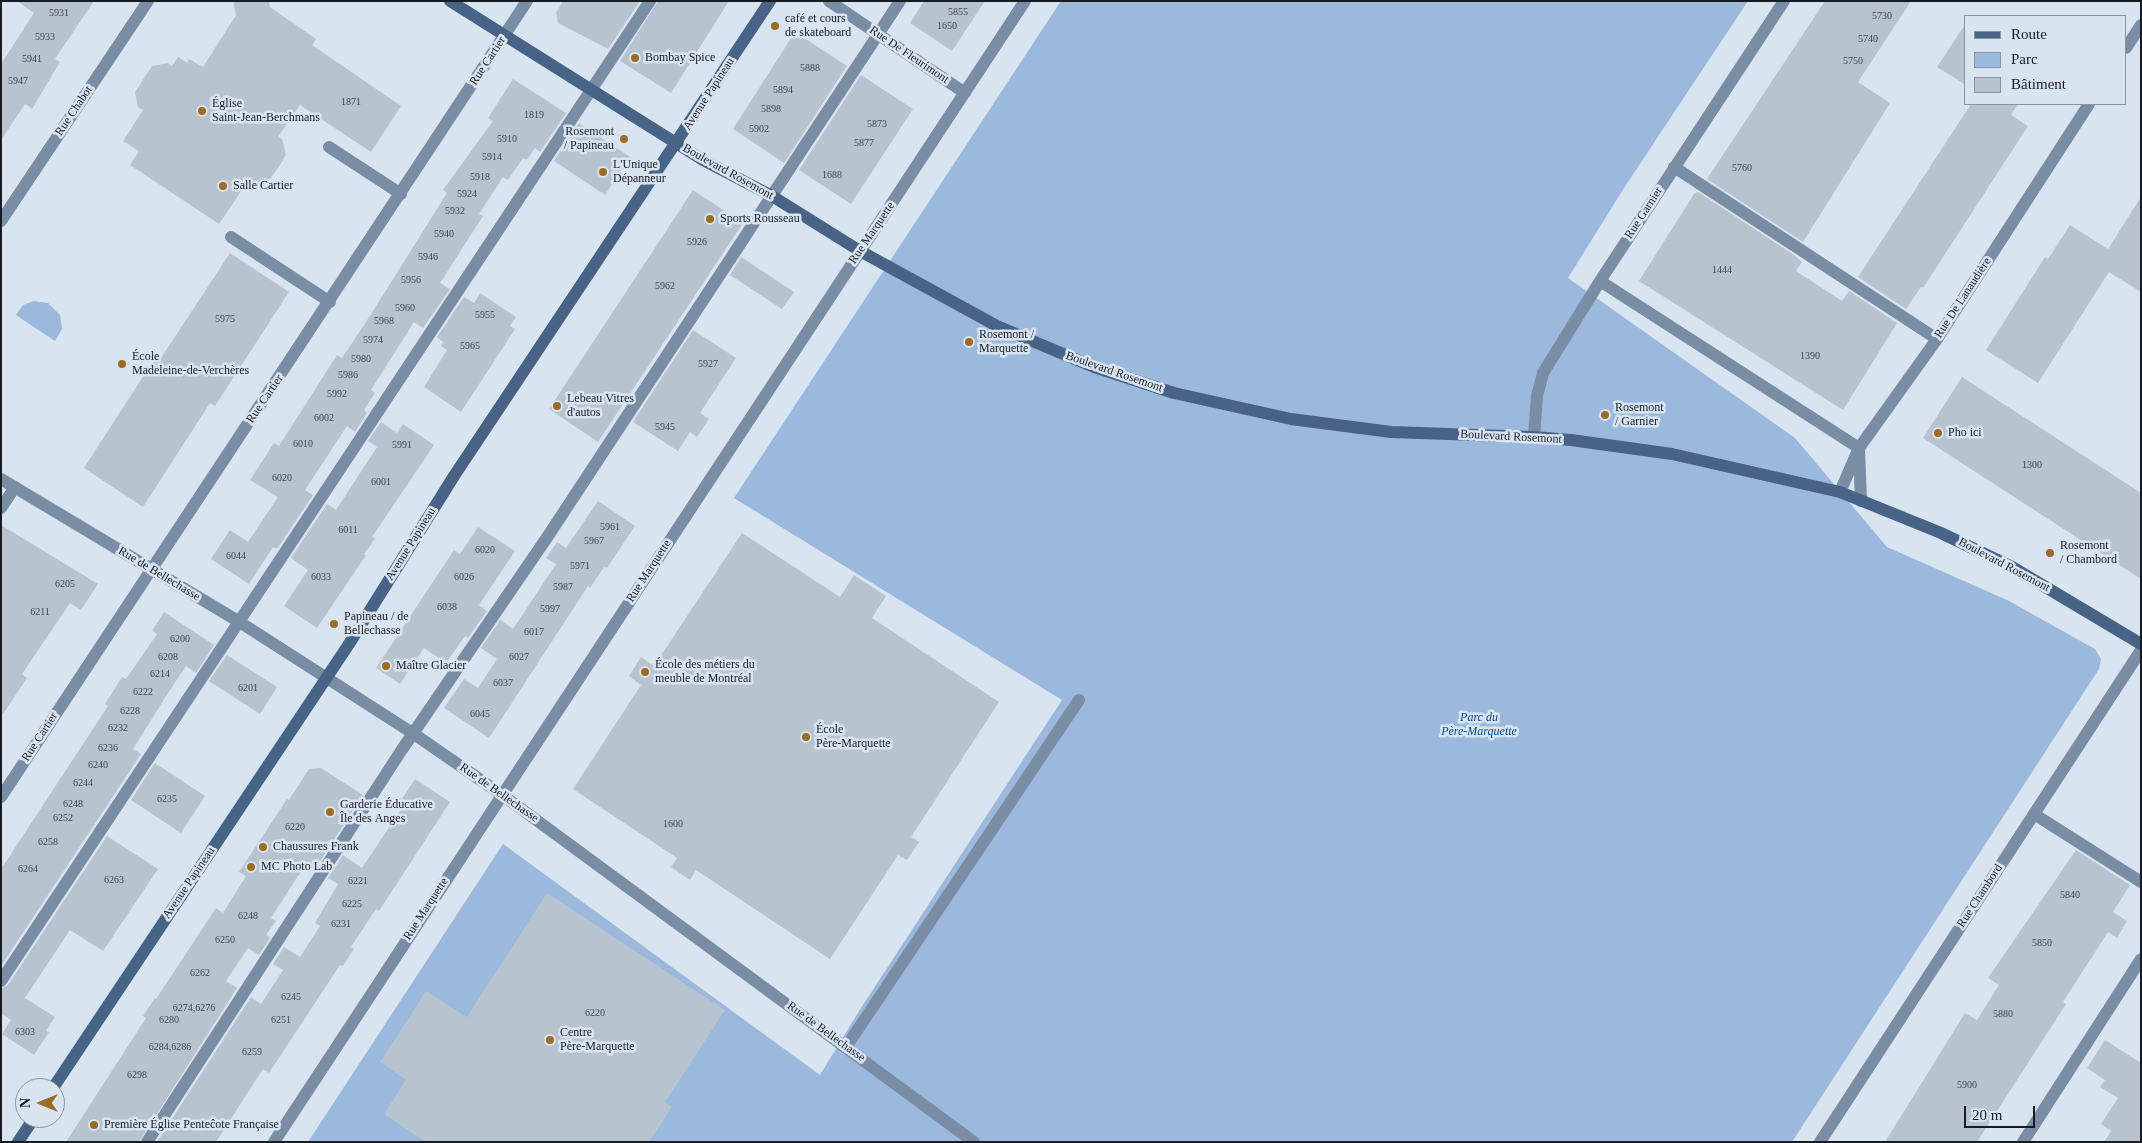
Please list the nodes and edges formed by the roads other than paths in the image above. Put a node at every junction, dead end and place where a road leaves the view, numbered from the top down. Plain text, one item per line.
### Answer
1 (148, 1) edge
2 (450, 1) edge
3 (527, 1) edge
4 (650, 1) edge
5 (770, 1) edge
6 (829, 1) edge
7 (900, 1) edge
8 (1025, 1) edge
9 (1784, 1) edge
10 (2141, 25) edge
11 (877, 34) junction
12 (504, 35) junction
13 (2127, 46) edge
14 (591, 90) junction
15 (965, 93) junction
16 (2089, 105) edge
17 (676, 143) junction
18 (329, 147) dead end
19 (1674, 167) junction
20 (401, 194) junction
21 (772, 196) junction
22 (1, 221) edge
23 (231, 237) dead end
24 (860, 251) junction
25 (1600, 280) junction
26 (330, 302) junction
27 (1937, 339) junction
28 (1534, 437) junction
29 (1859, 448) junction
30 (1, 479) edge
31 (15, 487) junction
32 (1840, 492) junction
33 (1861, 501) junction
34 (1, 508) edge
35 (150, 569) junction
36 (238, 621) junction
37 (2141, 644) edge
38 (2141, 650) edge
39 (326, 677) junction
40 (1079, 700) dead end
41 (414, 734) junction
42 (501, 794) junction
43 (1, 797) edge
44 (2034, 814) junction
45 (2141, 882) edge
46 (2141, 959) edge
47 (1, 981) edge
48 (846, 1046) junction
49 (61, 1078) edge
50 (27, 1128) edge
51 (18, 1142) edge
52 (147, 1142) edge
53 (274, 1142) edge
54 (974, 1142) edge
55 (1820, 1142) edge
56 (2023, 1142) edge

1 - 22 street, Rue Chabot
2 - 12 main road, Boulevard Rosemont
3 - 12 street, Rue Cartier
4 - 14 street
5 - 17 main road, Avenue Papineau
6 - 11 street, Rue De Fleurimont
7 - 11 street
8 - 15 street, Rue Marquette
9 - 19 street, Rue Garnier
10 - 13 street
11 - 15 street, Rue De Fleurimont
11 - 21 street
12 - 14 main road, Boulevard Rosemont
12 - 20 street, Rue Cartier
14 - 17 main road, Boulevard Rosemont
14 - 36 street
15 - 24 street, Rue Marquette
16 - 27 street, Rue De Lanaudière
17 - 21 main road, Boulevard Rosemont
17 - 39 main road, Avenue Papineau
18 - 20 street
19 - 25 street, Rue Garnier
19 - 27 street
20 - 26 street, Rue Cartier
21 - 24 main road, Boulevard Rosemont
21 - 41 street
23 - 26 street
24 - 28 main road, Boulevard Rosemont
24 - 42 street, Rue Marquette
25 - 28 street, Rue Garnier
25 - 29 street
26 - 35 street, Rue Cartier
27 - 29 street, Rue De Lanaudière
28 - 32 main road, Boulevard Rosemont
29 - 32 street, Rue De Lanaudière
29 - 33 street
30 - 31 street, Rue de Bellechasse
31 - 34 street
31 - 35 street, Rue de Bellechasse
32 - 33 main road, Boulevard Rosemont
33 - 37 main road, Boulevard Rosemont
35 - 36 street, Rue de Bellechasse
35 - 43 street, Rue Cartier
36 - 39 street, Rue de Bellechasse
36 - 47 street
38 - 44 street, Rue Chambord
39 - 41 street, Rue de Bellechasse
39 - 49 main road, Avenue Papineau
40 - 48 street
41 - 42 street, Rue de Bellechasse
41 - 52 street
42 - 48 street, Rue de Bellechasse
42 - 53 street, Rue Marquette
44 - 45 street
44 - 55 street, Rue Chambord
46 - 56 street
48 - 54 street, Rue de Bellechasse
50 - 51 main road

